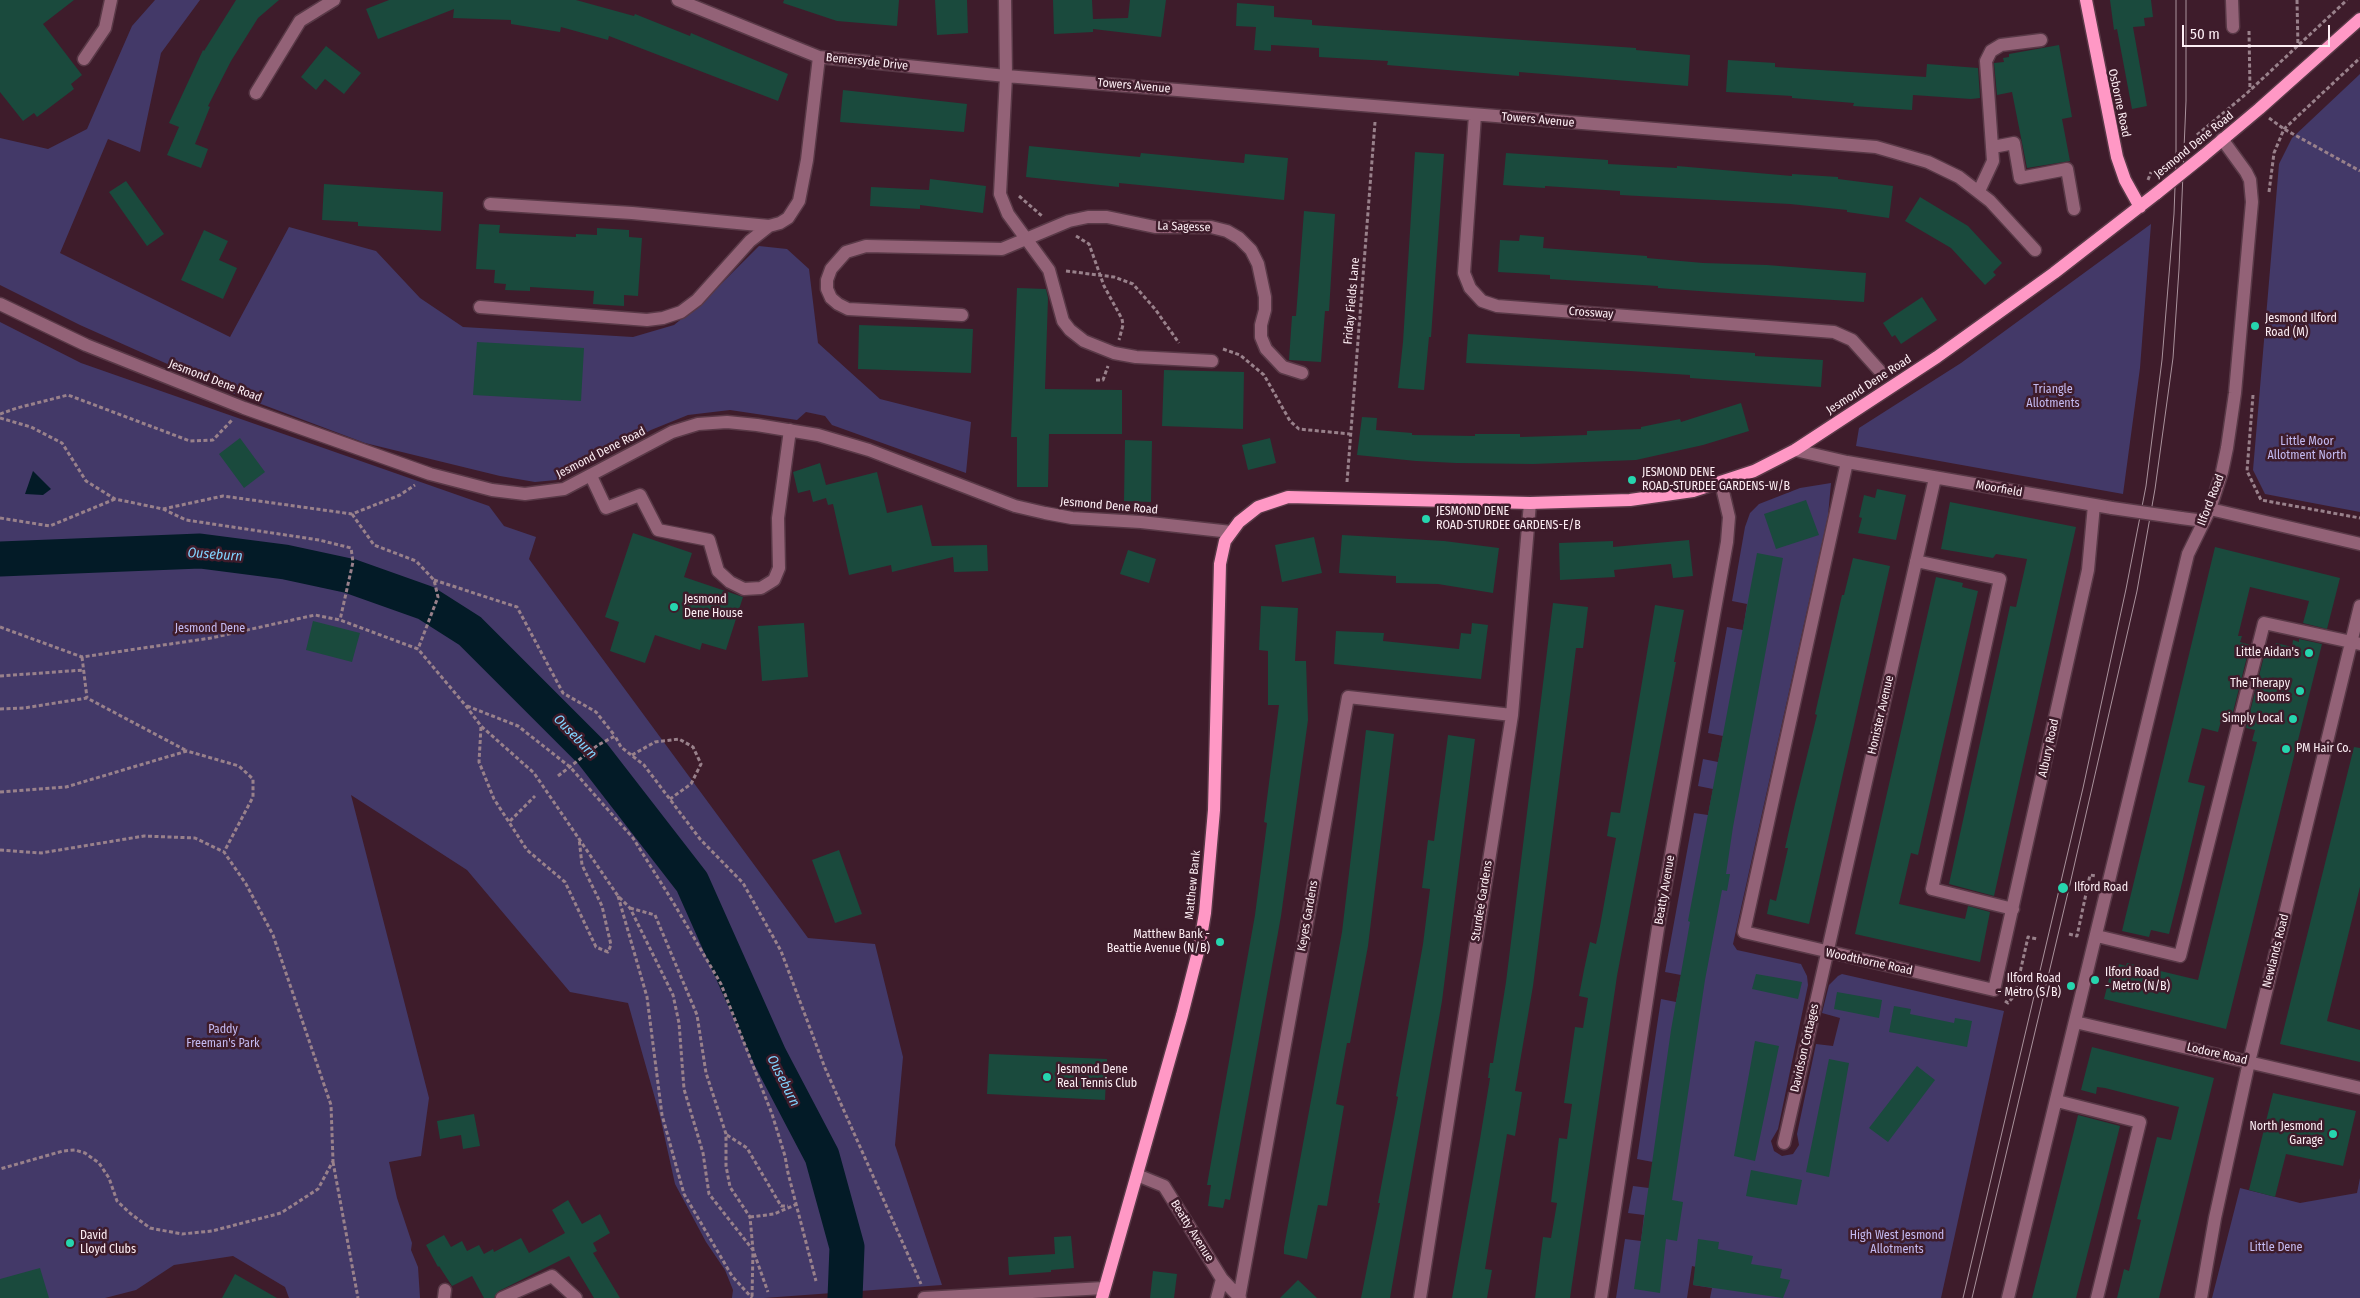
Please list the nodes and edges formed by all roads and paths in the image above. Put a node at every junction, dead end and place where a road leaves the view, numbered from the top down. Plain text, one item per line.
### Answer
1 (111, 0) edge
2 (334, 0) edge
3 (678, 0) edge
4 (1004, 0) edge
5 (2086, 0) edge
6 (2232, 0) edge
7 (2297, 0) edge
8 (2347, 0) edge
9 (2360, 19) edge
10 (2233, 27) dead end
11 (2249, 27) dead end
12 (2041, 40) dead end
13 (2298, 47) junction
14 (819, 57) junction
15 (2360, 58) edge
16 (84, 59) dead end
17 (1006, 76) junction
18 (2250, 90) junction
19 (256, 93) dead end
20 (1376, 107) junction
21 (1475, 115) junction
22 (2284, 129) junction
23 (2197, 135) dead end
24 (2222, 140) junction
25 (1994, 147) junction
26 (2360, 171) edge
27 (1016, 191) dead end
28 (1979, 191) junction
29 (2268, 197) dead end
30 (490, 204) dead end
31 (2140, 206) junction
32 (2074, 209) dead end
33 (769, 226) junction
34 (1050, 229) junction
35 (1069, 236) dead end
36 (1027, 239) junction
37 (2035, 250) dead end
38 (1050, 270) junction
39 (1100, 275) junction
40 (0, 304) edge
41 (480, 307) dead end
42 (962, 315) dead end
43 (1182, 348) dead end
44 (1221, 348) dead end
45 (1114, 353) junction
46 (1212, 361) dead end
47 (1879, 370) dead end
48 (1302, 373) dead end
49 (1096, 380) dead end
50 (2253, 393) dead end
51 (244, 408) junction
52 (0, 416) edge
53 (790, 430) junction
54 (1350, 434) junction
55 (1795, 450) junction
56 (1847, 462) junction
57 (430, 474) junction
58 (591, 476) junction
59 (1935, 478) junction
60 (1721, 483) junction
61 (1288, 497) joint
62 (1345, 497) junction
63 (116, 499) junction
64 (1530, 503) junction
65 (2094, 505) junction
66 (163, 509) junction
67 (2210, 509) junction
68 (352, 514) junction
69 (0, 518) edge
70 (2360, 518) edge
71 (2204, 521) junction
72 (1231, 532) junction
73 (2360, 544) edge
74 (1916, 561) junction
75 (434, 580) junction
76 (2360, 606) edge
77 (340, 620) junction
78 (0, 628) edge
79 (2356, 643) edge
80 (418, 649) junction
81 (82, 657) junction
82 (84, 670) junction
83 (0, 676) edge
84 (87, 698) junction
85 (466, 706) junction
86 (0, 709) edge
87 (1512, 715) junction
88 (480, 726) junction
89 (615, 736) junction
90 (187, 751) junction
91 (632, 755) junction
92 (570, 767) junction
93 (558, 776) dead end
94 (0, 792) edge
95 (535, 796) dead end
96 (670, 799) junction
97 (510, 821) junction
98 (579, 838) junction
99 (0, 850) edge
100 (224, 852) junction
101 (618, 896) junction
102 (630, 908) junction
103 (2013, 909) junction
104 (2097, 936) junction
105 (2037, 939) dead end
106 (1826, 953) junction
107 (1994, 990) junction
108 (2075, 1022) junction
109 (2249, 1062) junction
110 (2360, 1088) edge
111 (2058, 1101) junction
112 (726, 1134) junction
113 (1784, 1143) dead end
114 (333, 1161) junction
115 (0, 1169) edge
116 (1137, 1175) junction
117 (795, 1205) junction
118 (788, 1206) junction
119 (750, 1217) junction
120 (753, 1250) junction
121 (1222, 1279) junction
122 (816, 1281) dead end
123 (768, 1292) dead end
124 (1103, 1293) edge
125 (358, 1298) edge
126 (502, 1298) edge
127 (576, 1298) edge
128 (752, 1298) edge
129 (926, 1298) edge
130 (1217, 1298) edge
131 (1240, 1298) edge
132 (1420, 1298) edge
133 (1601, 1298) edge
134 (2008, 1298) edge
135 (2097, 1298) edge
136 (2201, 1298) edge

1 - 16 street
2 - 19 street
3 - 14 street, Bemersyde Drive
4 - 17 street
5 - 31 main road, Osborne Road
6 - 10 street
7 - 13 path
8 - 13 path
9 - 24 main road, Jesmond Dene Road
11 - 18 path
12 - 25 street
13 - 18 path
14 - 17 street, Bemersyde Drive
14 - 33 street
15 - 22 path
17 - 20 street, Towers Avenue
17 - 36 street
18 - 23 path
20 - 21 street, Towers Avenue
20 - 54 path, Friday Fields Lane
21 - 28 street, Towers Avenue
21 - 47 street, Crossway
22 - 26 path
22 - 29 path
24 - 31 main road, Jesmond Dene Road, bridge
24 - 67 street, Ilford Road
25 - 28 street
25 - 32 street
27 - 34 path
28 - 37 street, Towers Avenue
30 - 33 street
31 - 55 main road, Jesmond Dene Road
33 - 41 street
34 - 36 street, La Sagesse
34 - 48 street, La Sagesse
35 - 39 path
36 - 38 street
36 - 42 street, La Sagesse
38 - 39 path
38 - 45 street
39 - 43 path
39 - 45 path
40 - 51 street, Jesmond Dene Road
44 - 54 path
45 - 46 street
45 - 49 path
50 - 70 path
51 - 52 path
51 - 57 street, Jesmond Dene Road
52 - 63 path
53 - 58 street, Jesmond Dene Road
53 - 58 street
53 - 72 street, Jesmond Dene Road
54 - 62 path, Friday Fields Lane
55 - 56 street, Moorfield
55 - 60 main road, Jesmond Dene Road
56 - 59 street, Moorfield
56 - 106 street, Woodthorne Road
57 - 58 street, Jesmond Dene Road
57 - 68 path
59 - 65 street, Moorfield
59 - 74 street, Honister Avenue
60 - 64 main road, Jesmond Dene Road
60 - 133 street, Beatty Avenue
61 - 62 main road, Jesmond Dene Road
61 - 72 main road, Matthew Bank
62 - 64 main road, Jesmond Dene Road
63 - 66 path
63 - 69 path
64 - 87 street, Sturdee Gardens
65 - 71 street, Moorfield, bridge
65 - 103 street, Albury Road
66 - 68 path
66 - 77 path
67 - 71 street, Ilford Road
67 - 73 street
68 - 75 path
71 - 104 street, Ilford Road
72 - 116 main road, Matthew Bank
74 - 103 street
74 - 106 street, Honister Avenue
75 - 80 path
75 - 89 path
76 - 79 street, Newlands Road
77 - 80 path
77 - 81 path
78 - 81 path
79 - 104 street
79 - 109 street, Newlands Road
80 - 85 path
81 - 82 path
82 - 83 path
82 - 84 path
84 - 86 path
84 - 90 path
85 - 88 path
85 - 92 path
87 - 131 street, Keyes Gardens
87 - 132 street, Sturdee Gardens
88 - 97 path
88 - 98 path
89 - 91 path
89 - 92 path
90 - 94 path
90 - 100 path
91 - 96 path
91 - 96 path
92 - 93 path
92 - 117 path
95 - 97 path
96 - 129 path
97 - 98 path
98 - 101 path
99 - 100 path
100 - 114 path
101 - 102 path
101 - 128 path
102 - 112 path
102 - 120 path
103 - 107 street, Albury Road
104 - 108 street, Ilford Road
105 - 107 path
106 - 107 street, Woodthorne Road
106 - 113 street, Davidson Cottages
108 - 109 street, Lodore Road
108 - 111 street, Ilford Road
109 - 110 street, Lodore Road
109 - 136 street, Newlands Road
111 - 134 street, Ilford Road
111 - 135 street
112 - 118 path
112 - 119 path
114 - 115 path
114 - 125 path
116 - 121 street, Beatty Avenue
116 - 124 main road, Matthew Bank
117 - 118 path
117 - 122 path
118 - 119 path
119 - 120 path
120 - 123 path
120 - 128 path
121 - 130 street
121 - 131 street, Beatty Avenue
124 - 129 street
126 - 127 street

